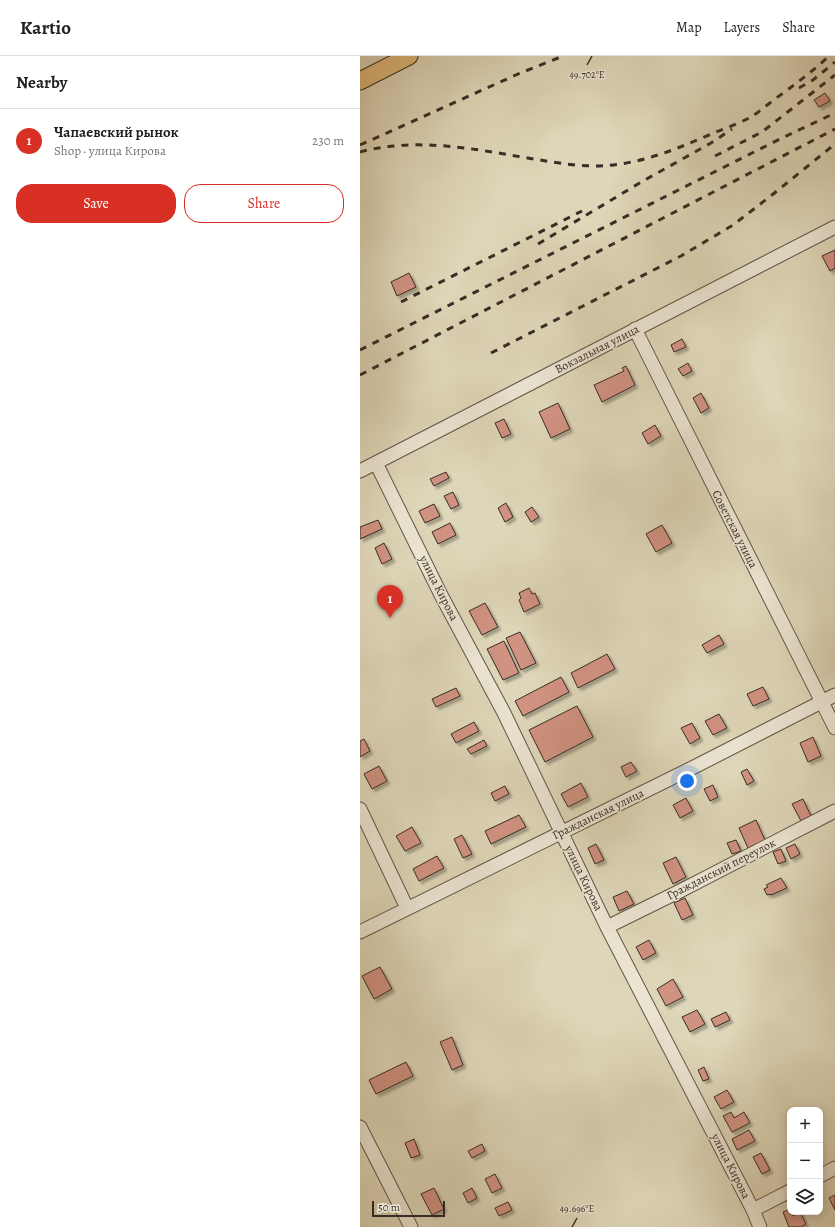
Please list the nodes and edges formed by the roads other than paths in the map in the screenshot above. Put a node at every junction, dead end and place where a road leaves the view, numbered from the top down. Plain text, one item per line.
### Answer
1 (410, 56) edge
2 (360, 81) edge
3 (835, 227) edge
4 (635, 329) junction
5 (376, 463) junction
6 (360, 472) edge
7 (835, 695) edge
8 (822, 701) junction
9 (835, 728) edge
10 (360, 809) edge
11 (835, 811) edge
12 (562, 832) junction
13 (407, 908) junction
14 (607, 926) junction
15 (360, 932) edge
16 (360, 1127) edge
17 (835, 1168) edge
18 (823, 1174) edge
19 (787, 1193) edge
20 (753, 1210) junction
21 (411, 1227) edge
22 (760, 1227) edge

1 - 2 main road
3 - 4 street, Вокзальная улица
4 - 5 street, Вокзальная улица
4 - 8 street, Советская улица
5 - 6 street, Вокзальная улица
5 - 12 street, улица Кирова
7 - 8 street, Гражданская улица
8 - 9 street, Советская улица
8 - 12 street, Гражданская улица
10 - 13 street
11 - 14 street, Гражданский переулок
12 - 13 street, Гражданская улица
12 - 14 street, улица Кирова
13 - 15 street, Гражданская улица
14 - 20 street, улица Кирова
16 - 21 street
17 - 18 street
19 - 20 street
20 - 22 street, улица Кирова

